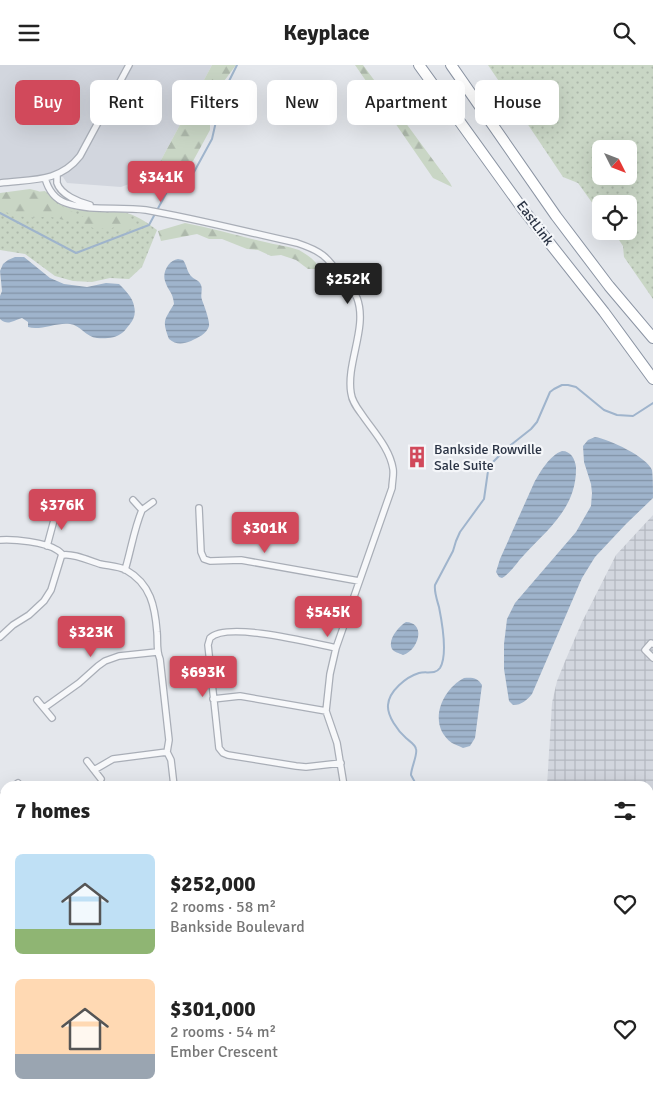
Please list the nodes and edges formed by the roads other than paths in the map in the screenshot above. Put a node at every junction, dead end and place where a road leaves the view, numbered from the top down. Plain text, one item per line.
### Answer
1 (129, 65) edge
2 (419, 65) edge
3 (454, 68) edge
4 (57, 175) junction
5 (44, 178) junction
6 (0, 183) edge
7 (102, 208) junction
8 (653, 338) edge
9 (653, 379) edge
10 (54, 498) dead end
11 (133, 500) dead end
12 (153, 501) dead end
13 (75, 503) dead end
14 (199, 507) dead end
15 (60, 508) junction
16 (142, 510) junction
17 (0, 540) edge
18 (47, 546) junction
19 (62, 554) junction
20 (125, 570) junction
21 (359, 581) junction
22 (0, 637) edge
23 (652, 643) edge
24 (336, 648) junction
25 (157, 652) junction
26 (653, 658) edge
27 (214, 699) junction
28 (37, 700) dead end
29 (44, 708) junction
30 (326, 711) junction
31 (52, 718) dead end
32 (168, 751) junction
33 (87, 761) dead end
34 (341, 763) junction
35 (94, 770) junction
36 (101, 779) dead end
37 (173, 781) edge
38 (343, 781) edge

1 - 4 street
2 - 9 highway, EastLink
3 - 8 highway, EastLink
4 - 5 street
4 - 7 street
5 - 6 street
5 - 7 street
7 - 21 street
10 - 15 street
11 - 16 street
12 - 16 street
13 - 15 street
14 - 21 street
15 - 18 street
16 - 20 street
17 - 18 street
18 - 19 street
19 - 20 street
19 - 22 street
20 - 25 street
21 - 24 street
23 - 26 street
24 - 27 street
24 - 30 street
25 - 29 street
25 - 32 street
27 - 30 street
27 - 34 street
28 - 29 street
29 - 31 street
30 - 34 street
32 - 35 street
32 - 37 street
33 - 35 street
34 - 38 street
35 - 36 street

